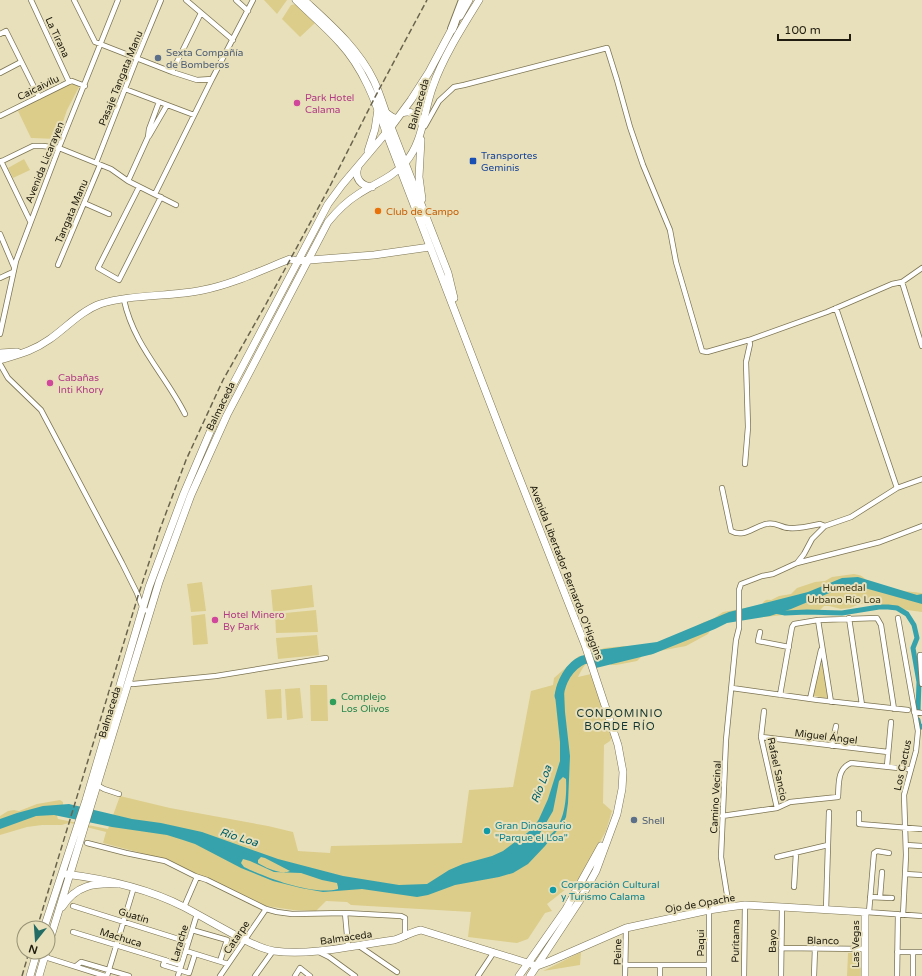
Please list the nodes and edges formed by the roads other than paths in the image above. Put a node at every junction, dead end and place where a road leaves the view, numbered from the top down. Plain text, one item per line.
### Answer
1 (31, 0) edge
2 (81, 0) edge
3 (118, 0) edge
4 (161, 0) edge
5 (186, 0) edge
6 (236, 0) edge
7 (253, 0) edge
8 (296, 0) edge
9 (304, 0) edge
10 (463, 0) edge
11 (469, 0) edge
12 (479, 0) edge
13 (75, 1) edge
14 (248, 11) junction
15 (201, 13) junction
16 (452, 29) junction
17 (0, 34) edge
18 (232, 40) junction
19 (101, 45) junction
20 (137, 58) junction
21 (21, 62) junction
22 (172, 72) junction
23 (0, 73) edge
24 (212, 79) junction
25 (69, 82) junction
26 (85, 86) junction
27 (125, 89) junction
28 (39, 97) junction
29 (160, 102) junction
30 (167, 105) junction
31 (381, 110) junction
32 (194, 115) junction
33 (0, 116) edge
34 (399, 116) junction
35 (388, 130) junction
36 (422, 131) junction
37 (148, 137) junction
38 (59, 148) junction
39 (367, 156) junction
40 (0, 161) edge
41 (98, 164) junction
42 (402, 166) junction
43 (358, 167) junction
44 (391, 176) junction
45 (404, 179) junction
46 (128, 181) junction
47 (139, 187) junction
48 (372, 187) junction
49 (155, 194) junction
50 (162, 197) junction
51 (84, 203) junction
52 (176, 204) dead end
53 (109, 214) dead end
54 (426, 219) junction
55 (30, 221) junction
56 (0, 234) edge
57 (1, 240) edge
58 (430, 247) junction
59 (308, 260) junction
60 (297, 261) junction
61 (58, 266) dead end
62 (922, 268) edge
63 (14, 270) junction
64 (0, 278) edge
65 (902, 282) junction
66 (124, 300) junction
67 (836, 308) junction
68 (461, 327) junction
69 (0, 334) edge
70 (749, 340) junction
71 (922, 346) edge
72 (29, 351) junction
73 (0, 353) edge
74 (0, 360) edge
75 (0, 364) edge
76 (185, 414) dead end
77 (745, 464) dead end
78 (922, 479) edge
79 (722, 488) dead end
80 (897, 488) junction
81 (825, 526) junction
82 (922, 526) edge
83 (797, 563) junction
84 (149, 587) junction
85 (135, 589) junction
86 (146, 611) junction
87 (849, 618) junction
88 (898, 618) dead end
89 (818, 620) junction
90 (760, 632) dead end
91 (789, 647) junction
92 (822, 648) junction
93 (922, 655) edge
94 (326, 658) dead end
95 (129, 682) junction
96 (922, 684) edge
97 (732, 688) junction
98 (780, 695) junction
99 (810, 699) junction
100 (831, 702) junction
101 (862, 705) junction
102 (894, 709) junction
103 (908, 710) dead end
104 (764, 711) dead end
105 (914, 712) junction
106 (922, 713) edge
107 (891, 722) dead end
108 (836, 726) dead end
109 (761, 737) junction
110 (832, 746) junction
111 (888, 752) junction
112 (887, 766) junction
113 (908, 769) dead end
114 (97, 785) junction
115 (119, 794) dead end
116 (89, 801) junction
117 (777, 808) junction
118 (829, 812) dead end
119 (859, 813) dead end
120 (722, 816) junction
121 (905, 827) junction
122 (922, 829) edge
123 (611, 830) junction
124 (79, 833) junction
125 (87, 843) dead end
126 (828, 845) junction
127 (906, 845) junction
128 (922, 846) edge
129 (796, 853) junction
130 (889, 853) dead end
131 (777, 857) dead end
132 (882, 872) dead end
133 (61, 874) junction
134 (905, 874) junction
135 (69, 875) junction
136 (922, 875) edge
137 (198, 877) junction
138 (117, 884) junction
139 (794, 887) dead end
140 (134, 888) junction
141 (870, 897) junction
142 (880, 897) junction
143 (892, 898) dead end
144 (73, 906) dead end
145 (745, 906) junction
146 (184, 907) junction
147 (729, 907) junction
148 (782, 907) junction
149 (266, 909) junction
150 (709, 910) junction
151 (826, 910) junction
152 (867, 912) junction
153 (345, 913) junction
154 (58, 914) junction
155 (197, 914) junction
156 (898, 914) junction
157 (904, 915) junction
158 (922, 916) edge
159 (47, 920) edge
160 (56, 920) edge
161 (124, 921) junction
162 (626, 928) junction
163 (192, 930) junction
164 (73, 932) dead end
165 (404, 937) junction
166 (245, 940) junction
167 (188, 942) junction
168 (117, 945) junction
169 (357, 945) junction
170 (348, 946) junction
171 (781, 948) junction
172 (815, 948) junction
173 (865, 949) junction
174 (186, 951) junction
175 (273, 951) junction
176 (317, 951) junction
177 (494, 952) junction
178 (897, 952) junction
179 (913, 952) junction
180 (922, 952) edge
181 (195, 954) junction
182 (56, 958) edge
183 (35, 960) edge
184 (44, 960) edge
185 (220, 962) junction
186 (528, 962) junction
187 (228, 964) junction
188 (626, 965) junction
189 (660, 965) junction
190 (709, 965) junction
191 (76, 966) junction
192 (537, 966) junction
193 (180, 968) junction
194 (109, 970) junction
195 (397, 972) dead end
196 (189, 973) joint
197 (257, 975) edge
198 (30, 976) edge
199 (39, 976) edge
200 (106, 976) edge
201 (129, 976) edge
202 (178, 976) edge
203 (220, 976) edge
204 (295, 976) edge
205 (310, 976) edge
206 (355, 976) edge
207 (478, 976) edge
208 (519, 976) edge
209 (530, 976) edge
210 (625, 976) edge
211 (660, 976) edge
212 (709, 976) edge
213 (744, 976) edge
214 (781, 976) edge
215 (814, 976) edge
216 (865, 976) edge
217 (897, 976) edge
218 (913, 976) edge

1 - 25 street, La Tirana
2 - 13 street
3 - 19 street, Avenida Licarayen
4 - 20 street, Pasaje Tangata Manu
5 - 15 street
6 - 14 street
7 - 14 street
8 - 31 main road
9 - 31 main road
10 - 16 highway
11 - 16 main road, Balmaceda
12 - 36 main road, Balmaceda
13 - 19 street
14 - 18 street
15 - 18 street
15 - 22 street
16 - 34 main road, Balmaceda
17 - 21 street
18 - 24 street
19 - 20 street
19 - 26 street, Avenida Licarayen
20 - 22 street
20 - 27 street, Pasaje Tangata Manu
21 - 23 street
21 - 28 street
22 - 24 street
24 - 32 street
25 - 26 street, Caicaivilu
25 - 28 street, Caicaivilu
26 - 38 street, Avenida Licarayen
27 - 29 street
27 - 41 street, Pasaje Tangata Manu
28 - 33 street, Caicaivilu
29 - 30 street
29 - 37 street
30 - 32 street
30 - 37 street
31 - 34 main road
31 - 35 main road, Avenida Libertador Bernardo O'Higgins
31 - 39 main road
32 - 49 street
34 - 35 main road, Balmaceda
34 - 36 main road
35 - 39 main road, Balmaceda
35 - 42 main road, Avenida Libertador Bernardo O'Higgins
36 - 42 main road, Balmaceda
36 - 54 main road
36 - 70 street
37 - 46 street
38 - 40 street
38 - 41 street
38 - 55 street, Avenida Licarayen
39 - 43 main road, Balmaceda
40 - 55 street
41 - 46 street
41 - 51 street, Tangata Manu
42 - 44 main road, Balmaceda
42 - 45 main road, Avenida Libertador Bernardo O'Higgins
42 - 54 main road, Avenida Libertador Bernardo O'Higgins
43 - 48 main road
43 - 60 main road, Balmaceda
44 - 45 main road
44 - 48 main road, Balmaceda
45 - 58 main road, Avenida Libertador Bernardo O'Higgins
46 - 47 street
47 - 49 street
47 - 50 street
48 - 59 main road, Balmaceda
49 - 50 street
50 - 52 street
51 - 53 street
51 - 61 street, Tangata Manu
54 - 68 main road, Avenida Libertador Bernardo O'Higgins
55 - 63 street, Avenida Licarayen
56 - 57 street
57 - 63 street
58 - 59 main road
58 - 68 main road, Avenida Libertador Bernardo O'Higgins
59 - 60 main road
59 - 86 main road, Balmaceda
60 - 66 main road
60 - 84 main road, Balmaceda
62 - 65 street
63 - 64 street
63 - 69 street, Avenida Licarayen
65 - 67 street
65 - 71 street
66 - 72 main road
66 - 76 street
67 - 70 street
67 - 80 street
68 - 123 main road, Avenida Libertador Bernardo O'Higgins
70 - 77 street
72 - 73 main road
72 - 74 main road
75 - 85 street
78 - 80 street
79 - 81 street
80 - 81 street
81 - 83 street
82 - 83 street
83 - 97 street, Camino Vecinal
84 - 85 street
84 - 86 main road, Balmaceda
85 - 86 street
86 - 95 main road, Balmaceda
86 - 116 main road, Balmaceda
87 - 89 street
87 - 101 street
87 - 102 street
88 - 105 street, Los Cactus
89 - 91 street
89 - 92 street
90 - 91 street
91 - 98 street
92 - 99 street
92 - 100 street
93 - 96 street
94 - 95 street
95 - 114 main road, Balmaceda
97 - 98 street
97 - 120 street, Camino Vecinal
98 - 99 street
99 - 100 street
100 - 101 street
101 - 102 street
102 - 103 street
104 - 109 street, Rafael Sancio
105 - 106 street
105 - 121 street, Los Cactus
107 - 111 street
108 - 110 street
109 - 110 street, Miguel Ángel
109 - 117 street, Rafael Sancio
110 - 111 street, Miguel Ángel
111 - 112 street
112 - 113 street
112 - 117 street
114 - 115 street
114 - 116 main road, Balmaceda
116 - 124 main road, Balmaceda
117 - 120 street
118 - 126 street
119 - 121 street
120 - 147 street, Camino Vecinal
121 - 122 street
121 - 127 street, Los Cactus
123 - 186 main road, Avenida Libertador Bernardo O'Higgins
123 - 192 main road, Avenida Libertador Bernardo O'Higgins
124 - 133 main road, Balmaceda
124 - 135 main road, Balmaceda
125 - 137 street
126 - 129 street
126 - 151 street
127 - 128 street
127 - 134 street, Los Cactus
129 - 131 street
129 - 139 street
130 - 141 street
132 - 142 street
133 - 135 main road, Balmaceda
133 - 159 main road, Balmaceda
134 - 136 street
134 - 157 street, Los Cactus
135 - 138 main road, Balmaceda
135 - 154 main road, Balmaceda
137 - 146 street
137 - 149 street
138 - 140 main road, Balmaceda
138 - 154 main road
140 - 146 main road, Balmaceda
140 - 161 street
141 - 142 street
141 - 152 street
142 - 143 street
144 - 161 street, Guatín
145 - 147 main road, Ojo de Opache
145 - 148 main road, Ojo de Opache
145 - 213 street, Puritama
146 - 155 main road, Balmaceda
147 - 150 main road, Ojo de Opache
148 - 151 main road, Ojo de Opache
148 - 171 street, Bayo
149 - 153 street
149 - 166 street, Catarpe
150 - 162 main road, Ojo de Opache
150 - 190 street, Paqui
151 - 152 main road, Ojo de Opache
152 - 156 street, Ojo de Opache
152 - 173 main road, Las Vegas
153 - 165 street
153 - 170 street
154 - 160 main road, Balmaceda
155 - 163 street, Larache
155 - 166 main road, Balmaceda
156 - 157 street, Ojo de Opache
156 - 178 street
157 - 158 street, Ojo de Opache
161 - 167 street, Guatín
161 - 168 street
162 - 188 street, Peine
162 - 192 main road, Ojo de Opache
163 - 167 street, Larache
163 - 185 street
164 - 168 street, Machuca
165 - 169 main road, Balmaceda
165 - 177 main road, Balmaceda
166 - 175 main road, Balmaceda
166 - 187 street, Catarpe
167 - 174 street, Larache
168 - 193 street, Machuca
168 - 194 street
169 - 170 main road, Balmaceda
169 - 195 street
170 - 176 main road, Balmaceda
171 - 172 street, Blanco
171 - 214 street, Bayo
172 - 173 street, Blanco
172 - 215 street
173 - 216 main road, Las Vegas
174 - 181 street
174 - 193 street, Larache
175 - 176 main road, Balmaceda
175 - 197 street
176 - 206 street
177 - 186 main road, Balmaceda
177 - 207 street
178 - 179 street
178 - 217 street
179 - 180 street
179 - 218 street
181 - 185 street
181 - 196 street, Larache
182 - 191 street
183 - 198 main road
184 - 199 main road
185 - 187 street
186 - 192 main road, Balmaceda
186 - 208 main road, Avenida Libertador Bernardo O'Higgins
187 - 203 street, Catarpe
188 - 189 street
188 - 210 street, Peine
189 - 190 street
189 - 211 street
190 - 212 street, Paqui
191 - 194 street
191 - 200 street
192 - 209 main road, Avenida Libertador Bernardo O'Higgins
193 - 196 street, Machuca
193 - 202 street, Larache
194 - 200 street
194 - 201 street
204 - 205 street

